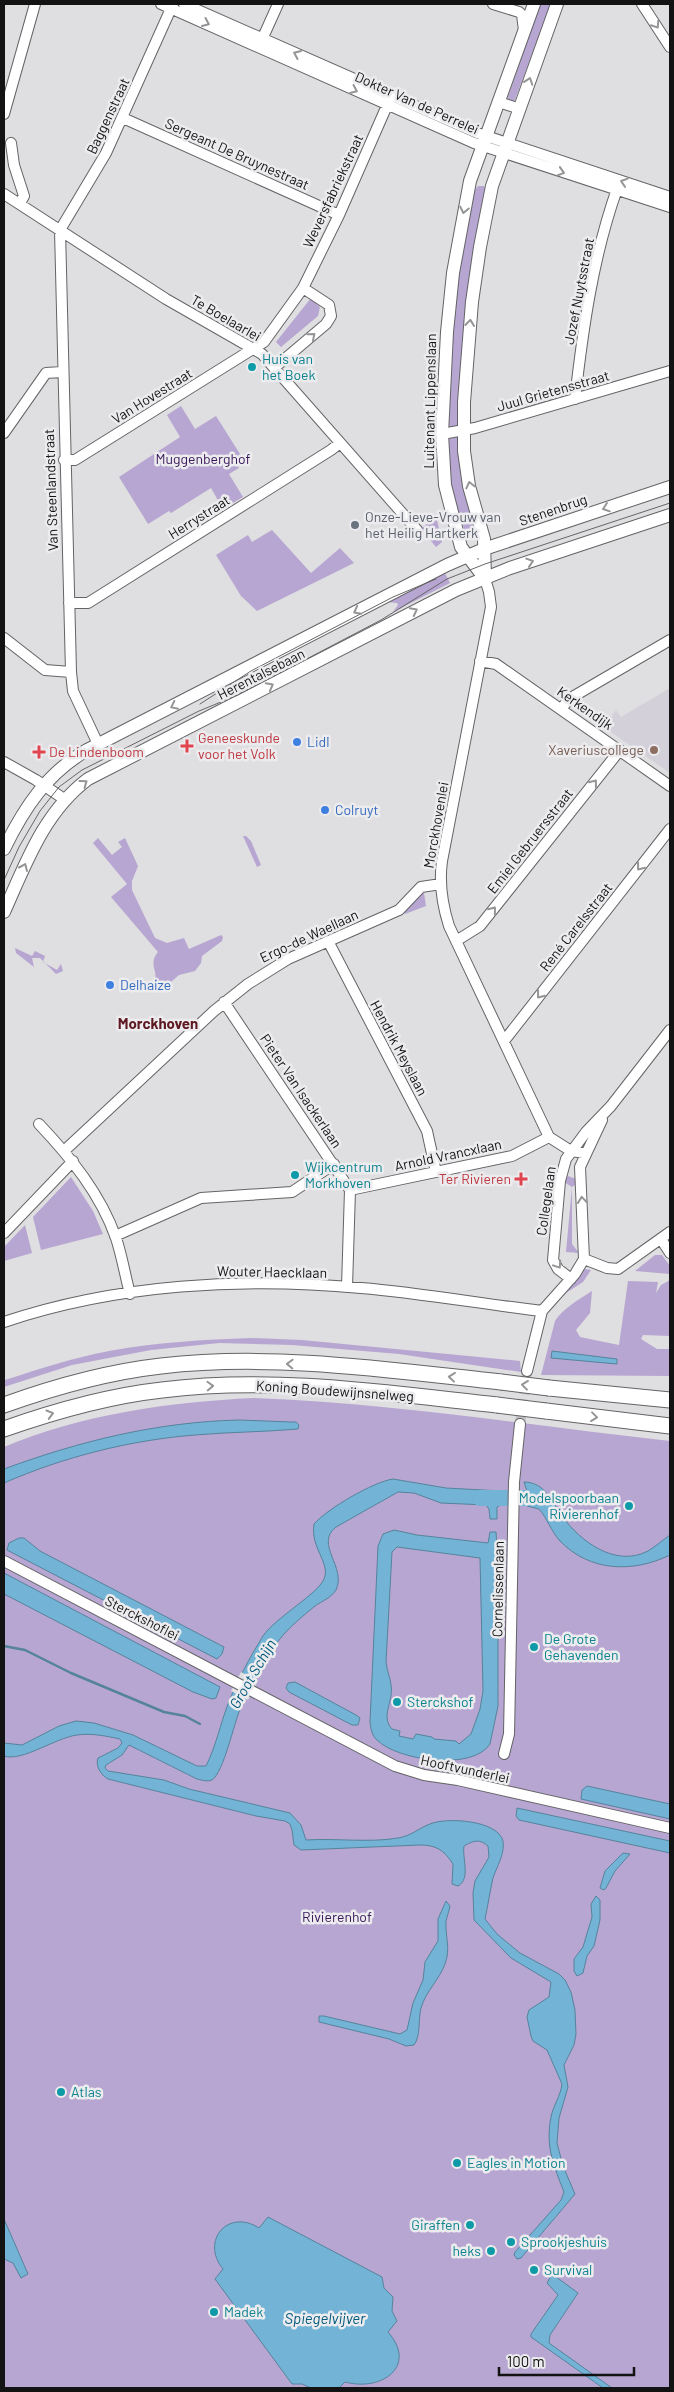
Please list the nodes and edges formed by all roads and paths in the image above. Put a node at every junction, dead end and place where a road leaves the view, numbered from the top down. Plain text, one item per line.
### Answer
1 (184, 4) edge
2 (278, 4) edge
3 (493, 4) edge
4 (534, 4) edge
5 (557, 4) edge
6 (642, 4) edge
7 (34, 5) edge
8 (168, 5) edge
9 (524, 30) junction
10 (260, 43) junction
11 (670, 47) edge
12 (389, 101) junction
13 (499, 102) junction
14 (520, 109) junction
15 (4, 114) edge
16 (123, 118) junction
17 (485, 141) junction
18 (11, 143) dead end
19 (505, 149) junction
20 (470, 181) junction
21 (492, 186) junction
22 (617, 189) junction
23 (4, 194) edge
24 (670, 197) edge
25 (20, 204) junction
26 (670, 207) edge
27 (339, 215) junction
28 (60, 230) junction
29 (302, 288) junction
30 (253, 349) junction
31 (274, 368) junction
32 (62, 372) junction
33 (669, 375) edge
34 (575, 399) junction
35 (464, 431) junction
36 (4, 433) edge
37 (442, 434) junction
38 (340, 443) junction
39 (64, 460) junction
40 (670, 487) edge
41 (670, 515) edge
42 (417, 530) dead end
43 (484, 549) junction
44 (468, 556) junction
45 (447, 565) joint
46 (480, 580) junction
47 (68, 603) junction
48 (4, 638) edge
49 (670, 640) edge
50 (480, 661) junction
51 (71, 672) junction
52 (562, 708) junction
53 (98, 744) junction
54 (620, 750) junction
55 (4, 762) edge
56 (43, 784) junction
57 (670, 786) edge
58 (64, 799) junction
59 (670, 829) edge
60 (4, 849) edge
61 (441, 884) junction
62 (4, 912) edge
63 (328, 941) junction
64 (456, 941) junction
65 (224, 1002) junction
66 (670, 1030) edge
67 (504, 1041) junction
68 (610, 1106) junction
69 (39, 1124) dead end
70 (549, 1137) junction
71 (571, 1151) junction
72 (64, 1152) junction
73 (585, 1153) junction
74 (73, 1161) junction
75 (334, 1164) junction
76 (436, 1172) junction
77 (350, 1190) junction
78 (670, 1232) edge
79 (4, 1233) edge
80 (115, 1236) junction
81 (661, 1239) junction
82 (670, 1253) edge
83 (584, 1259) junction
84 (571, 1279) junction
85 (347, 1287) junction
86 (130, 1294) junction
87 (542, 1311) junction
88 (4, 1322) edge
89 (527, 1371) tunnel mouth
90 (670, 1400) edge
91 (4, 1405) edge
92 (520, 1424) tunnel mouth
93 (670, 1426) edge
94 (4, 1429) edge
95 (4, 1561) edge
96 (268, 1699) joint
97 (504, 1754) dead end
98 (670, 1828) edge

1 - 10 street, Dokter Van de Perrelei
2 - 10 street
3 - 9 street
4 - 9 main road, Luitenant Lippenslaan
14 -> 5 main road
6 -> 11 street
7 - 15 street
8 -> 10 street, Dokter Van de Perrelei
8 - 16 street, Baggenstraat
9 - 13 main road, Luitenant Lippenslaan
10 - 12 street, Dokter Van de Perrelei
12 - 17 street, Dokter Van de Perrelei
12 - 27 street, Weversfabriekstraat
13 - 14 street
13 - 17 main road, Luitenant Lippenslaan
14 - 19 main road
16 - 27 street, Sergeant De Bruynestraat
16 - 28 street, Baggenstraat
17 - 19 street, Dokter Van de Perrelei
17 - 20 main road, Luitenant Lippenslaan
18 - 25 street
19 - 21 main road
19 -> 22 street, Dokter Van de Perrelei
24 -> 19 street, Dokter Van de Perrelei
20 - 21 main road
20 -> 37 main road, Luitenant Lippenslaan
35 -> 21 main road
22 - 26 street, Dokter Van de Perrelei
22 - 34 street, Jozef Nuytsstraat
23 - 25 street, Te Boelaarlei
25 - 28 street, Te Boelaarlei
27 - 29 street, Weversfabriekstraat
28 - 30 street, Te Boelaarlei
28 - 32 street, Van Steenlandstraat
29 - 30 street, Weversfabriekstraat
31 -> 29 street
30 - 31 street, Te Boelaarlei
30 - 39 street, Van Hovestraat
31 - 38 street, Te Boelaarlei
32 - 36 street
32 - 39 street, Van Steenlandstraat
33 - 34 street, Juul Grietensstraat
34 - 35 street, Juul Grietensstraat
35 - 37 street, Juul Grietensstraat
43 -> 35 main road
37 - 44 main road, Luitenant Lippenslaan
38 - 42 street, Te Boelaarlei
38 - 47 street, Herrystraat
39 - 47 street, Van Steenlandstraat
40 -> 43 main road, Stenenbrug
46 -> 41 main road
43 - 44 main road, Stenenbrug
43 - 46 main road
44 - 45 main road, Stenenbrug
44 - 46 main road, Luitenant Lippenslaan
45 -> 53 main road, Herentalsebaan
46 - 50 street, Morckhovenlei
58 -> 46 main road, Herentalsebaan
47 - 51 street, Van Steenlandstraat
48 - 51 street
49 - 52 street
50 - 52 street, Kerkendijk
50 - 61 street, Morckhovenlei
51 - 53 street, Van Steenlandstraat
52 - 54 street, Kerkendijk
53 - 56 main road, Herentalsebaan
54 - 57 street, Kerkendijk
64 -> 54 street, Emiel Gebruersstraat
55 - 56 street
56 - 58 street
56 - 60 main road, Herentalsebaan
62 -> 58 main road, Herentalsebaan
59 -> 67 street, René Carelsstraat
61 - 63 street, Ergo-de Waellaan
61 - 64 street, Morckhovenlei
63 - 65 street, Ergo-de Waellaan
63 - 76 street, Hendrik Meyslaan
64 - 67 street, Morckhovenlei
65 - 72 street, Ergo-de Waellaan
65 - 75 street, Pieter Van Isackerlaan
66 - 68 street, Collegelaan
67 - 70 street, Morckhovenlei
68 - 71 street, Collegelaan
68 - 73 street, Collegelaan
69 - 72 street
70 - 71 street
70 - 76 street, Arnold Vrancxlaan
71 - 73 street
71 -> 84 street, Collegelaan
72 - 74 street
83 -> 73 street, Collegelaan
74 - 79 street
74 - 80 street
75 - 77 street, Pieter Van Isackerlaan
75 - 80 street
76 - 77 street, Arnold Vrancxlaan
77 - 85 street
78 - 81 street
80 - 86 street
81 - 82 street
81 - 83 street
83 - 84 street
84 - 87 street
85 - 86 street, Wouter Haecklaan
85 - 87 street, Wouter Haecklaan
86 - 88 street, Wouter Haecklaan
87 - 89 street
90 -> 91 highway, Koning Boudewijnsnelweg, bridge
92 - 97 street, Cornelissenlaan
94 -> 93 highway, Koning Boudewijnsnelweg, bridge
95 - 96 street, Sterckshoflei
96 - 98 street, Hooftvunderlei

